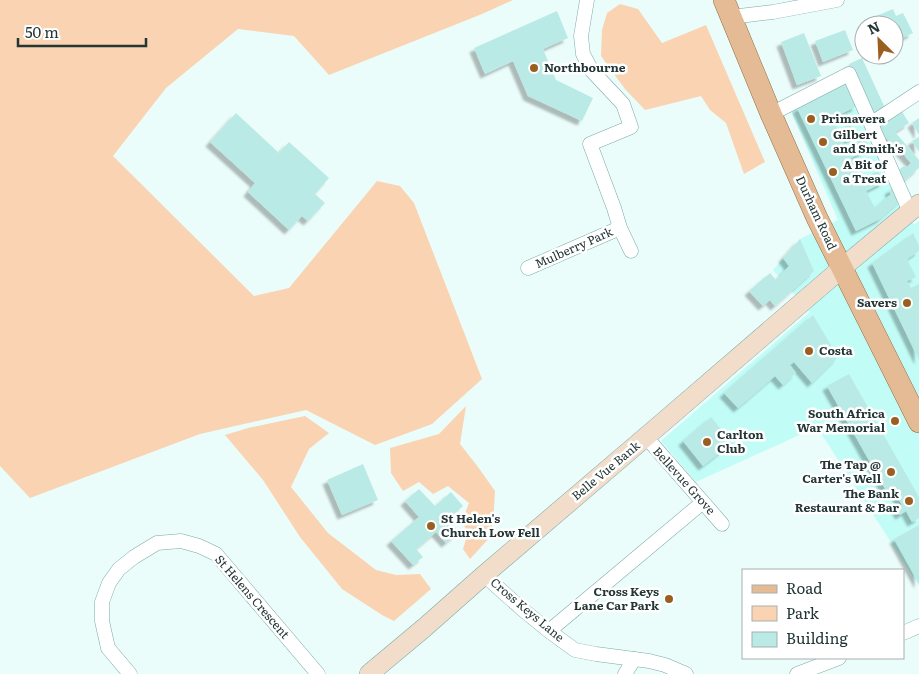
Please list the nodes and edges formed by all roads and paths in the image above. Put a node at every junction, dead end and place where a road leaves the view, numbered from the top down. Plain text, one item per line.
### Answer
1 (587, 0) edge
2 (836, 0) edge
3 (727, 8) edge
4 (919, 92) edge
5 (771, 114) junction
6 (872, 123) junction
7 (914, 208) edge
8 (620, 228) junction
9 (631, 251) dead end
10 (528, 268) dead end
11 (842, 268) junction
12 (919, 422) edge
13 (646, 438) junction
14 (703, 502) junction
15 (722, 524) dead end
16 (484, 575) junction
17 (919, 626) edge
18 (549, 631) junction
19 (904, 633) edge
20 (634, 659) junction
21 (835, 659) edge
22 (130, 674) edge
23 (318, 674) edge
24 (369, 674) edge
25 (625, 674) edge
26 (686, 674) edge
27 (797, 674) edge

1 - 8 street, Mulberry Park
2 - 3 street
3 - 5 main road, Durham Road
4 - 6 street
5 - 6 street
5 - 11 main road, Durham Road
6 - 7 street
7 - 11 street, Belle Vue Bank
8 - 9 street, Mulberry Park
8 - 10 street, Mulberry Park
11 - 12 main road, Durham Road
11 - 13 street, Belle Vue Bank
13 - 14 street, Bellevue Grove
13 - 16 street, Belle Vue Bank
14 - 15 street, Bellevue Grove
14 - 18 street
16 - 18 street, Cross Keys Lane
16 - 24 street, Belle Vue Bank
17 - 19 street
18 - 20 street, Cross Keys Lane
20 - 25 street
20 - 26 street, Cross Keys Lane
21 - 27 street
22 - 23 street, St Helens Crescent

